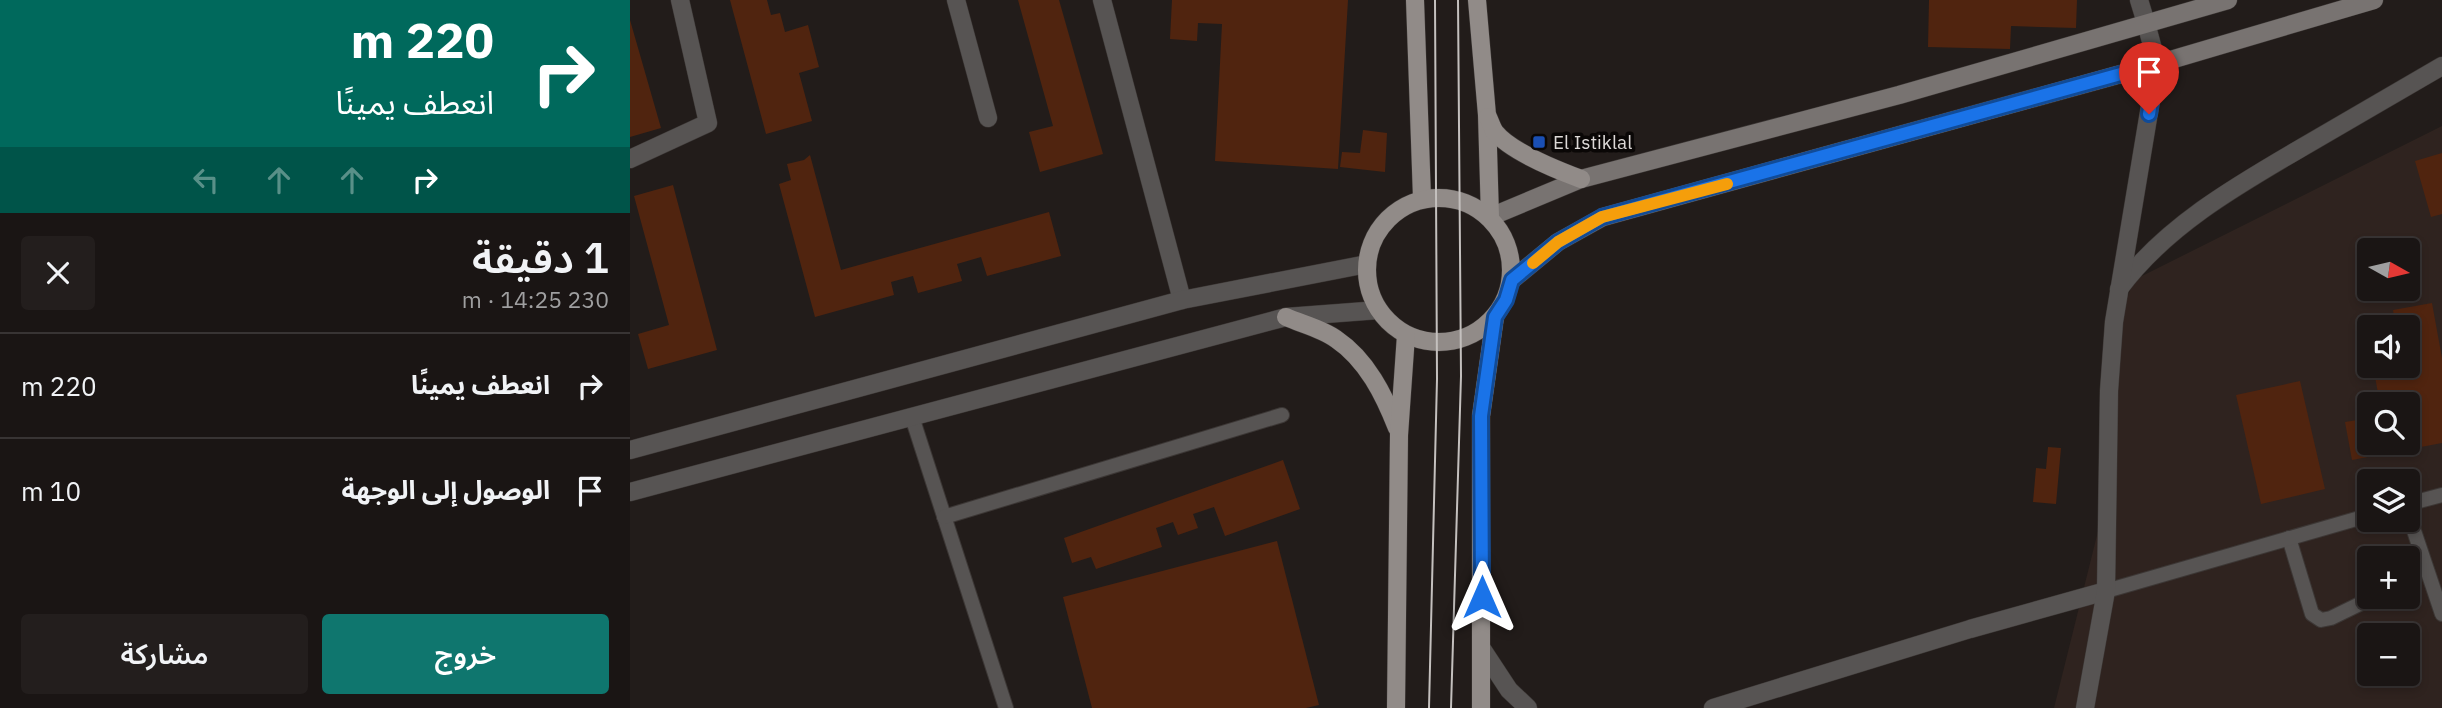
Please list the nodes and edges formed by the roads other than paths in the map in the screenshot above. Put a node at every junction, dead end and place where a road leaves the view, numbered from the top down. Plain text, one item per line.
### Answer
1 (680, 0) edge
2 (956, 0) edge
3 (1102, 0) edge
4 (1415, 0) edge
5 (1477, 0) edge
6 (2139, 0) edge
7 (2228, 0) edge
8 (2374, 0) edge
9 (2146, 23) junction
10 (2157, 64) junction
11 (2442, 66) edge
12 (1487, 115) junction
13 (988, 118) dead end
14 (630, 159) edge
15 (1581, 179) junction
16 (1422, 198) junction
17 (1490, 217) junction
18 (1367, 264) junction
19 (1512, 280) junction
20 (2119, 289) junction
21 (1182, 300) junction
22 (1379, 310) junction
23 (1286, 317) junction
24 (1495, 317) junction
25 (1406, 335) junction
26 (1282, 415) dead end
27 (912, 417) junction
28 (1399, 435) junction
29 (630, 450) edge
30 (630, 492) edge
31 (2442, 495) edge
32 (2420, 501) edge
33 (944, 517) junction
34 (2357, 519) edge
35 (2414, 532) edge
36 (2289, 538) junction
37 (2106, 590) junction
38 (2357, 605) edge
39 (2442, 614) edge
40 (1482, 649) junction
41 (1006, 708) edge
42 (1396, 708) edge
43 (1481, 708) edge
44 (1528, 708) edge
45 (1713, 708) edge
46 (2085, 708) edge

1 - 14 street
2 - 13 street
3 - 21 street
4 - 16 main road
5 - 12 main road
6 - 9 street
7 - 9 main road
8 - 10 main road
9 - 10 street
9 - 15 main road
10 - 19 main road
10 - 20 street
11 - 20 street
12 - 15 main road
12 - 17 main road
15 - 17 main road
16 - 17 main road
16 - 18 main road
17 - 19 main road
18 - 21 street
18 - 22 main road
19 - 24 main road
20 - 37 street
21 - 29 street
22 - 23 street
22 - 25 main road
23 - 27 street
23 - 28 main road
24 - 25 main road
24 - 40 main road
25 - 28 main road
26 - 33 lane
27 - 30 street
27 - 33 lane
28 - 42 main road
31 - 32 lane
33 - 41 lane
34 - 36 lane
35 - 39 lane
36 - 37 lane
36 - 38 lane
37 - 45 street
37 - 46 street
40 - 43 main road
40 - 44 street

